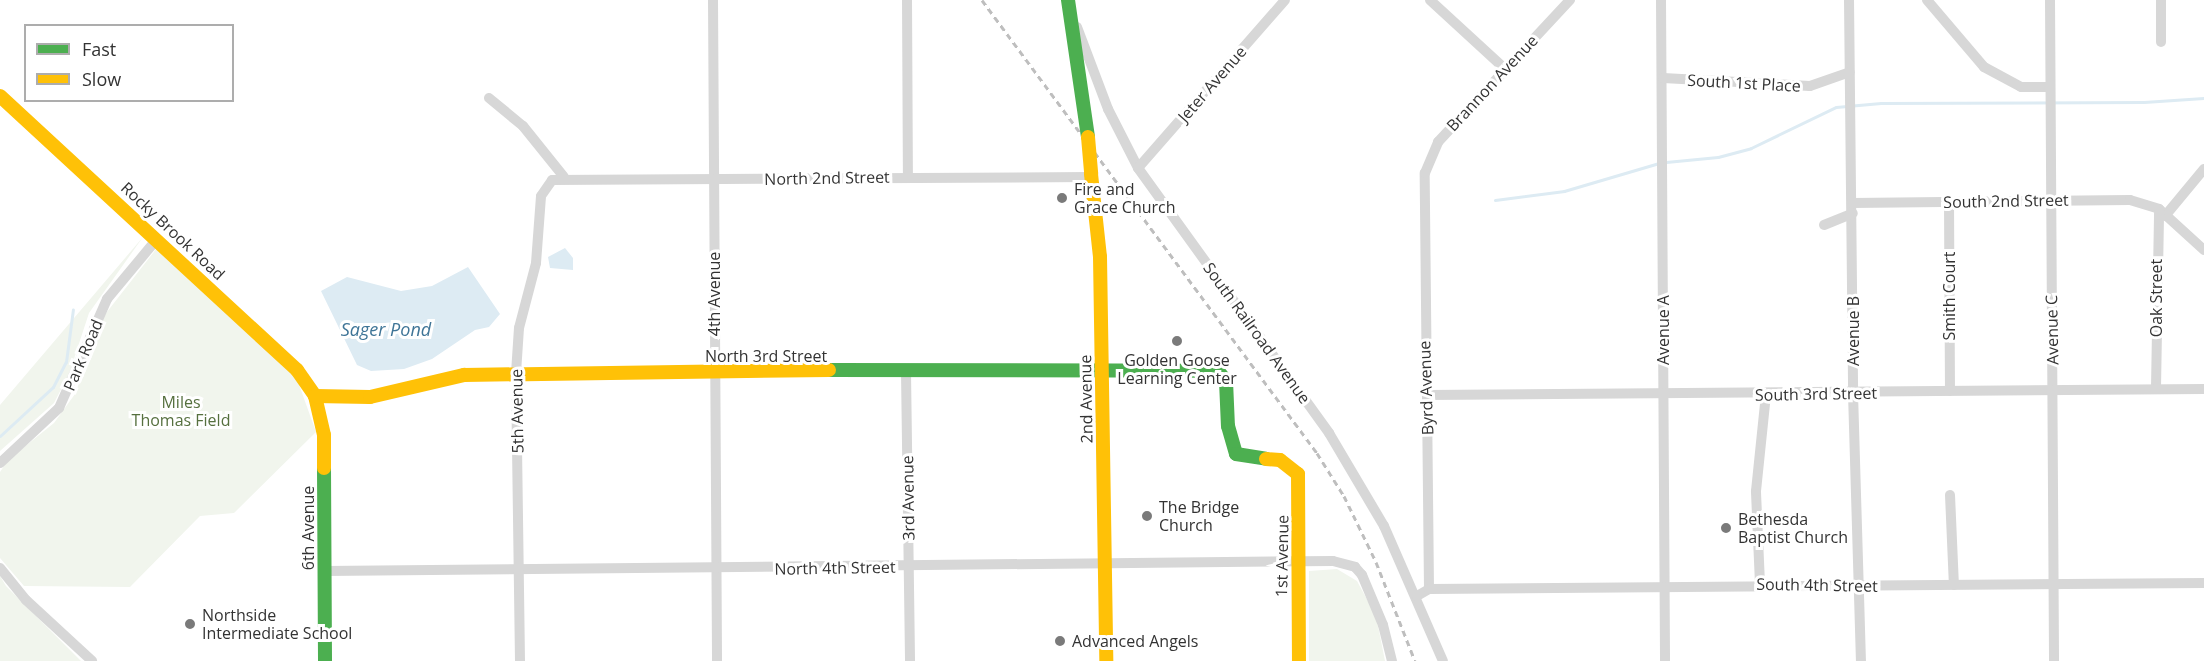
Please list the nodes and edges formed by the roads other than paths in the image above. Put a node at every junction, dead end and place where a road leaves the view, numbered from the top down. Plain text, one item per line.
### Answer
1 (712, 0) edge
2 (907, 0) edge
3 (1285, 0) edge
4 (1430, 0) edge
5 (1570, 0) edge
6 (1661, 0) edge
7 (1849, 0) edge
8 (1927, 0) edge
9 (2050, 0) edge
10 (2161, 0) edge
11 (1069, 4) edge
12 (2161, 42) dead end
13 (1505, 69) junction
14 (1850, 72) junction
15 (1663, 78) junction
16 (1824, 84) junction
17 (2049, 87) junction
18 (1850, 88) junction
19 (0, 96) edge
20 (489, 98) dead end
21 (1138, 168) junction
22 (2204, 169) edge
23 (1425, 173) joint
24 (1091, 175) junction
25 (908, 176) junction
26 (564, 177) junction
27 (712, 180) junction
28 (2051, 200) junction
29 (1949, 201) junction
30 (1852, 208) junction
31 (2162, 213) junction
32 (1824, 225) dead end
33 (157, 238) junction
34 (2204, 250) edge
35 (1103, 368) junction
36 (906, 372) junction
37 (516, 373) junction
38 (714, 373) junction
39 (2157, 388) junction
40 (2204, 389) edge
41 (1950, 391) junction
42 (2052, 391) junction
43 (1853, 393) junction
44 (1664, 394) junction
45 (1766, 394) junction
46 (1427, 395) junction
47 (315, 396) junction
48 (1280, 460) joint
49 (0, 462) edge
50 (1950, 495) dead end
51 (1298, 561) junction
52 (1104, 564) junction
53 (909, 567) junction
54 (0, 568) edge
55 (716, 569) junction
56 (325, 571) junction
57 (520, 571) junction
58 (2204, 583) edge
59 (1760, 584) junction
60 (2054, 584) junction
61 (1954, 585) junction
62 (1666, 587) junction
63 (1857, 587) junction
64 (1429, 589) junction
65 (1417, 596) junction
66 (92, 661) edge
67 (325, 661) edge
68 (520, 661) edge
69 (717, 661) edge
70 (910, 661) edge
71 (1106, 661) edge
72 (1299, 661) edge
73 (1392, 661) edge
74 (1443, 661) edge
75 (1665, 661) edge
76 (1861, 661) edge
77 (2054, 661) edge

1 - 27 street, 4th Avenue
2 - 25 street
3 - 21 street, Jeter Avenue
4 - 13 street
5 - 13 street, Brannon Avenue
6 - 15 street, Avenue A
7 - 14 street, Avenue B
8 - 17 street
9 - 17 street, Avenue C
10 - 12 street
11 - 21 street, South Railroad Avenue
11 - 24 street, 2nd Avenue, bridge
13 - 23 street, Brannon Avenue
14 - 16 street, South 1st Place
14 - 18 street, Avenue B
15 - 16 street, South 1st Place
15 - 44 street, Avenue A
16 - 18 street, South 1st Place
17 - 28 street, Avenue C
18 - 30 street, Avenue B
19 - 33 street, Rocky Brook Road
20 - 26 street
21 - 65 street, South Railroad Avenue
22 - 31 street
23 - 46 street, Byrd Avenue
24 - 25 street, North 2nd Street
24 - 35 street, 2nd Avenue
25 - 27 street, North 2nd Street
26 - 27 street, North 2nd Street
26 - 37 street, 5th Avenue
27 - 38 street, 4th Avenue
28 - 29 street, South 2nd Street
28 - 31 street, South 2nd Street
28 - 42 street, Avenue C
29 - 30 street, South 2nd Street
29 - 41 street, Smith Court
30 - 32 street, South 2nd Street
30 - 43 street, Avenue B
31 - 34 street
31 - 39 street, Oak Street
33 - 47 street, Rocky Brook Road
33 - 49 street, Park Road
35 - 36 street, North 3rd Street
35 - 48 street, North 3rd Street
35 - 52 street, 2nd Avenue
36 - 38 street, North 3rd Street
36 - 53 street, 3rd Avenue
37 - 38 street, North 3rd Street
37 - 47 street, North 3rd Street
37 - 57 street, 5th Avenue
38 - 55 street, 4th Avenue
39 - 40 street, South 3rd Street
39 - 42 street, South 3rd Street
41 - 42 street, South 3rd Street
41 - 43 street, South 3rd Street
42 - 60 street, Avenue C
43 - 45 street, South 3rd Street
43 - 63 street, Avenue B
44 - 45 street, South 3rd Street
44 - 46 street, South 3rd Street
44 - 62 street, Avenue A
45 - 59 street
46 - 64 street, Byrd Avenue
47 - 56 street, 6th Avenue
48 - 51 street, 1st Avenue
50 - 61 street
51 - 52 street, North 4th Street
51 - 72 street, 1st Avenue
51 - 73 street, North 4th Street
52 - 53 street, North 4th Street
52 - 71 street, 2nd Avenue
53 - 55 street, North 4th Street
53 - 70 street, 3rd Avenue
54 - 66 street
55 - 57 street, North 4th Street
55 - 69 street, 4th Avenue
56 - 57 street, North 4th Street
56 - 67 street, 6th Avenue
57 - 68 street, 5th Avenue
58 - 60 street, South 4th Street
59 - 62 street, South 4th Street
59 - 63 street, South 4th Street
60 - 61 street, South 4th Street
60 - 77 street, Avenue C
61 - 63 street, South 4th Street
62 - 64 street, South 4th Street
62 - 75 street, Avenue A
63 - 76 street, Avenue B
64 - 65 street
65 - 74 street, South Railroad Avenue

